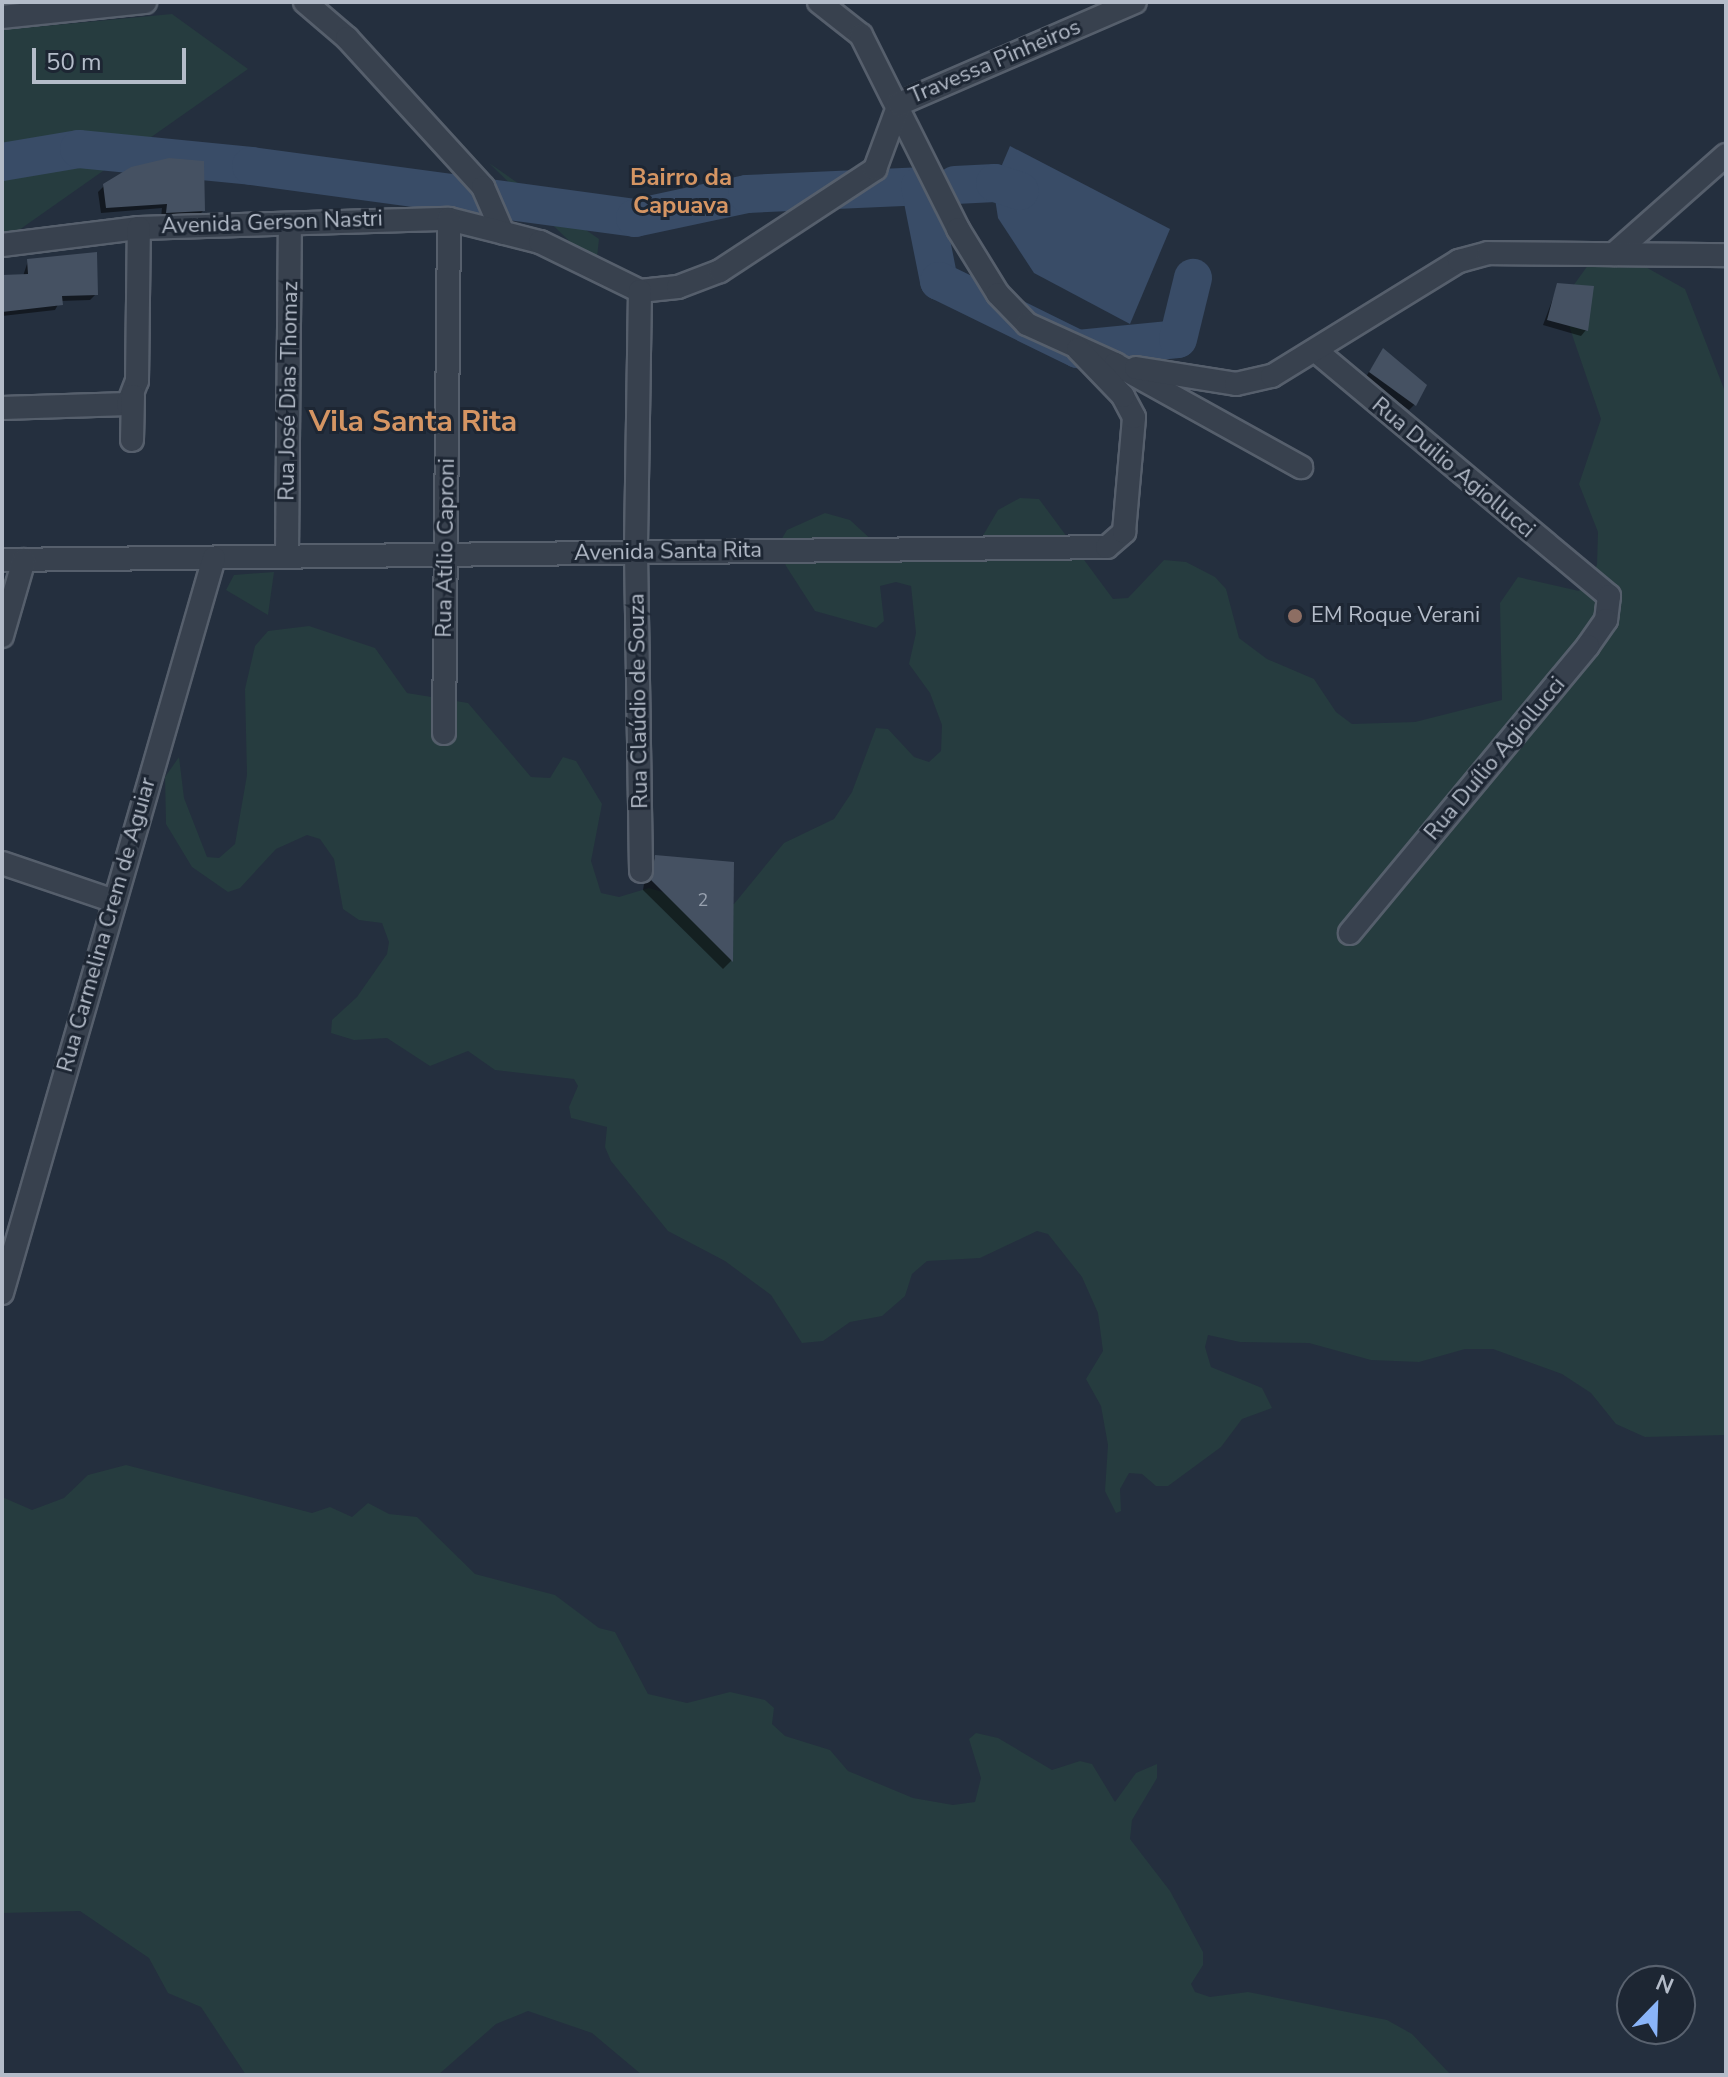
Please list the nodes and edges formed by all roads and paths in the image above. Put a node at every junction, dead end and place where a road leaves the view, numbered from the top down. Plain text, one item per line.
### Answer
1 (145, 2) edge
2 (305, 2) edge
3 (819, 2) edge
4 (1135, 2) edge
5 (2, 17) edge
6 (899, 104) junction
7 (1726, 155) edge
8 (449, 219) junction
9 (290, 226) junction
10 (139, 228) junction
11 (503, 233) junction
12 (2, 245) edge
13 (1614, 254) junction
14 (1726, 255) edge
15 (640, 291) junction
16 (1078, 349) junction
17 (1316, 351) junction
18 (1115, 364) junction
19 (133, 396) junction
20 (2, 408) edge
21 (132, 440) dead end
22 (1301, 467) dead end
23 (636, 552) junction
24 (446, 555) junction
25 (287, 556) junction
26 (214, 558) junction
27 (13, 560) edge
28 (1590, 584) joint
29 (2, 636) edge
30 (444, 733) dead end
31 (2, 863) edge
32 (641, 871) dead end
33 (114, 901) junction
34 (1350, 933) dead end
35 (2, 1293) edge

1 - 5 street
2 - 11 street
3 - 6 street
4 - 6 street, Travessa Pinheiros
6 - 15 street
6 - 16 street
7 - 13 street
8 - 9 street, Avenida Gerson Nastri
8 - 11 street, Avenida Gerson Nastri
8 - 24 street, Rua Atílio Caproni
9 - 10 street, Avenida Gerson Nastri
9 - 25 street, Rua José Dias Thomaz
10 - 12 street, Avenida Gerson Nastri
10 - 19 street
11 - 15 street, Avenida Gerson Nastri
13 - 14 street
13 - 17 street
15 - 23 street, Rua Claúdio de Souza
16 - 18 street
16 - 23 street, Avenida Santa Rita
17 - 18 street
17 - 28 street, Rua Duilio Agiollucci
18 - 22 street
19 - 20 street
19 - 21 street
23 - 24 street, Avenida Santa Rita
23 - 32 street, Rua Claúdio de Souza
24 - 25 street, Avenida Santa Rita
24 - 30 street, Rua Atílio Caproni
25 - 26 street, Avenida Santa Rita
26 - 27 street, Avenida Santa Rita
26 - 33 street, Rua Carmelina Crem de Aguiar
27 - 29 street
28 - 34 street, Rua Duílio Agiollucci
31 - 33 street
33 - 35 street, Rua Carmelina Crem de Aguiar

